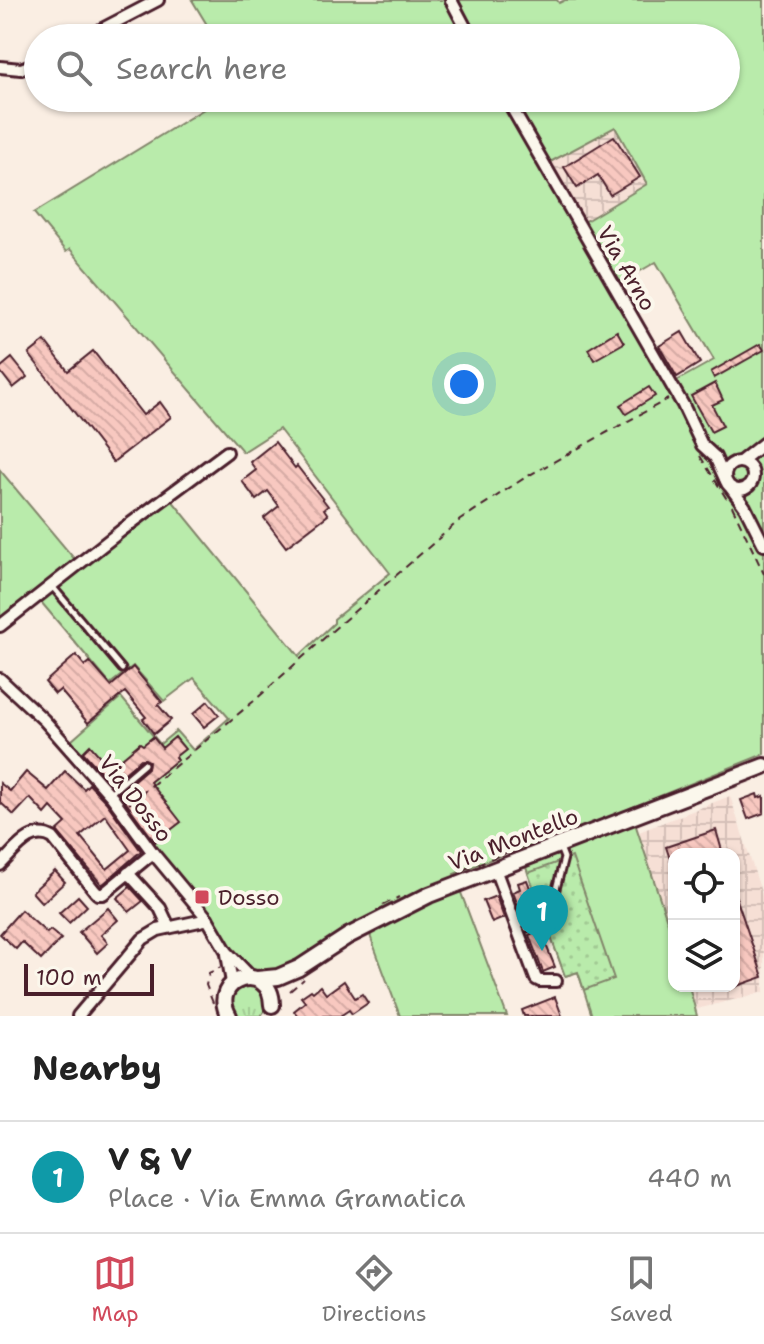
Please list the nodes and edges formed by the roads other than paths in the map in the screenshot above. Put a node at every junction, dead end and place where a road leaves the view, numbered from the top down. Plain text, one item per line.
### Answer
1 (158, 0) edge
2 (451, 0) edge
3 (112, 24) edge
4 (464, 24) edge
5 (0, 67) edge
6 (24, 68) edge
7 (514, 112) edge
8 (764, 446) edge
9 (227, 452) dead end
10 (715, 457) junction
11 (736, 462) junction
12 (752, 478) junction
13 (728, 484) junction
14 (752, 521) junction
15 (764, 545) edge
16 (51, 585) junction
17 (0, 626) edge
18 (122, 669) dead end
19 (0, 679) edge
20 (144, 764) dead end
21 (760, 767) edge
22 (109, 794) junction
23 (558, 845) junction
24 (153, 853) junction
25 (0, 865) edge
26 (495, 869) junction
27 (128, 873) junction
28 (207, 918) junction
29 (169, 927) junction
30 (527, 928) dead end
31 (227, 952) junction
32 (299, 968) junction
33 (254, 978) junction
34 (556, 981) dead end
35 (232, 983) junction
36 (270, 1010) edge
37 (227, 1014) edge
38 (78, 1016) edge

1 - 3 street
2 - 4 street
5 - 6 street
7 - 10 street, Via Arno
8 - 11 street
8 - 12 street
9 - 16 street
10 - 11 street
10 - 13 street, Via Arno
11 - 12 street
11 - 13 street
12 - 13 street
12 - 14 street, Via Arno
13 - 14 street, Via Arno
14 - 15 street, Via Arno
16 - 17 street
16 - 18 lane
19 - 22 street, Via Dosso
20 - 22 lane
21 - 23 street, Via Montello
22 - 24 street, Via Dosso
23 - 26 street, Via Montello
23 - 30 lane
24 - 27 street
24 - 28 street, Via Dosso
25 - 27 street
26 - 32 street, Via Montello
26 - 34 street
27 - 29 street
28 - 29 street
28 - 31 street, Via Dosso
29 - 38 street
31 - 33 street, Via Dosso
31 - 35 street, Via Dosso
32 - 33 street, Via Montello
32 - 36 street, Via Montello
33 - 35 street, Via Montello
33 - 36 street
35 - 37 street

